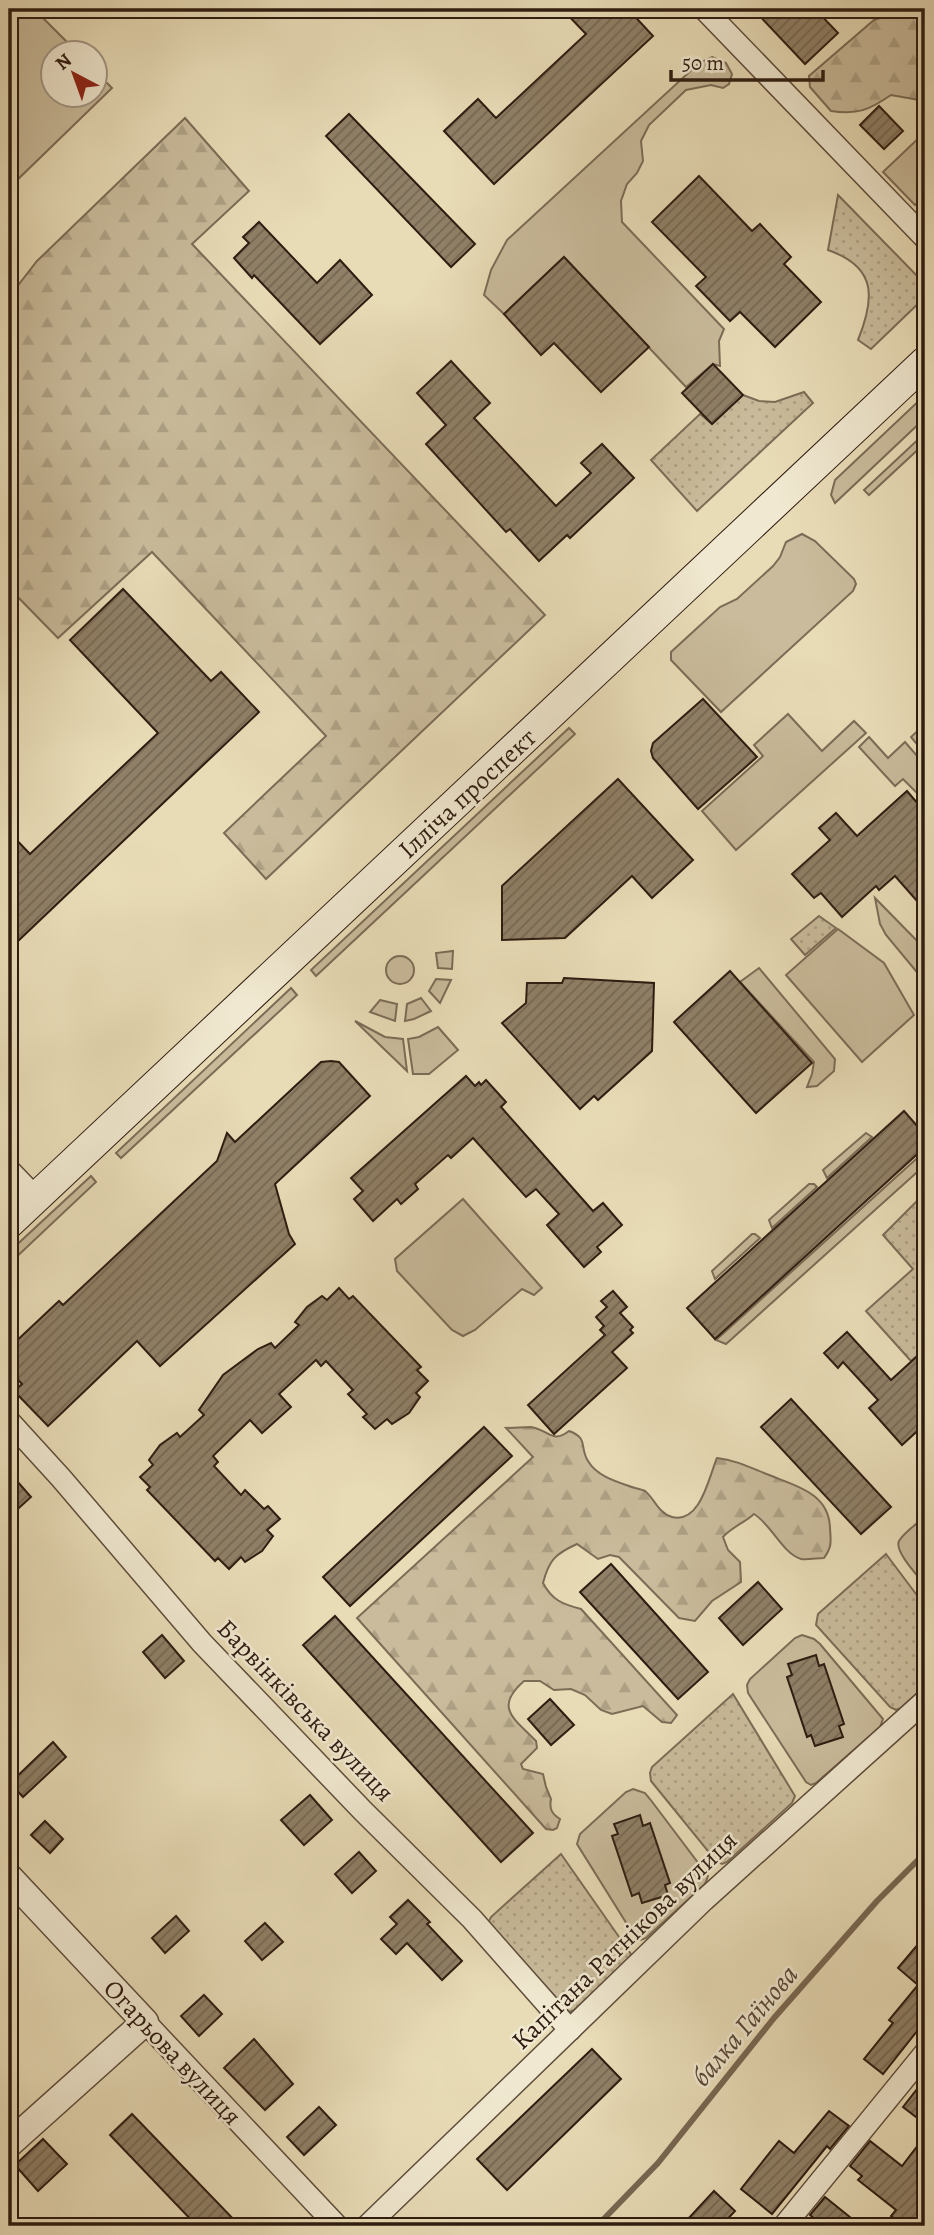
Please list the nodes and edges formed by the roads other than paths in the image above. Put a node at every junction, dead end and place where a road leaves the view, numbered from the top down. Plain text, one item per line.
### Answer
1 (704, 9) edge
2 (925, 238) edge
3 (925, 362) edge
4 (9, 1170) edge
5 (36, 1198) junction
6 (9, 1223) edge
7 (9, 1421) edge
8 (925, 1701) edge
9 (9, 1877) edge
10 (145, 2022) junction
11 (570, 2030) junction
12 (925, 2053) edge
13 (9, 2144) edge
14 (337, 2226) edge
15 (367, 2226) edge
16 (784, 2226) edge

1 - 2 street
3 - 5 main road, Ілліча проспект
4 - 5 street
5 - 6 main road, Ілліча проспект
7 - 11 street, Барвінківська вулиця
8 - 11 street, Капітана Ратнікова вулиця
9 - 10 street, Огарьова вулиця
10 - 13 street
10 - 14 street, Огарьова вулиця
11 - 15 street, Капітана Ратнікова вулиця
12 - 16 street

